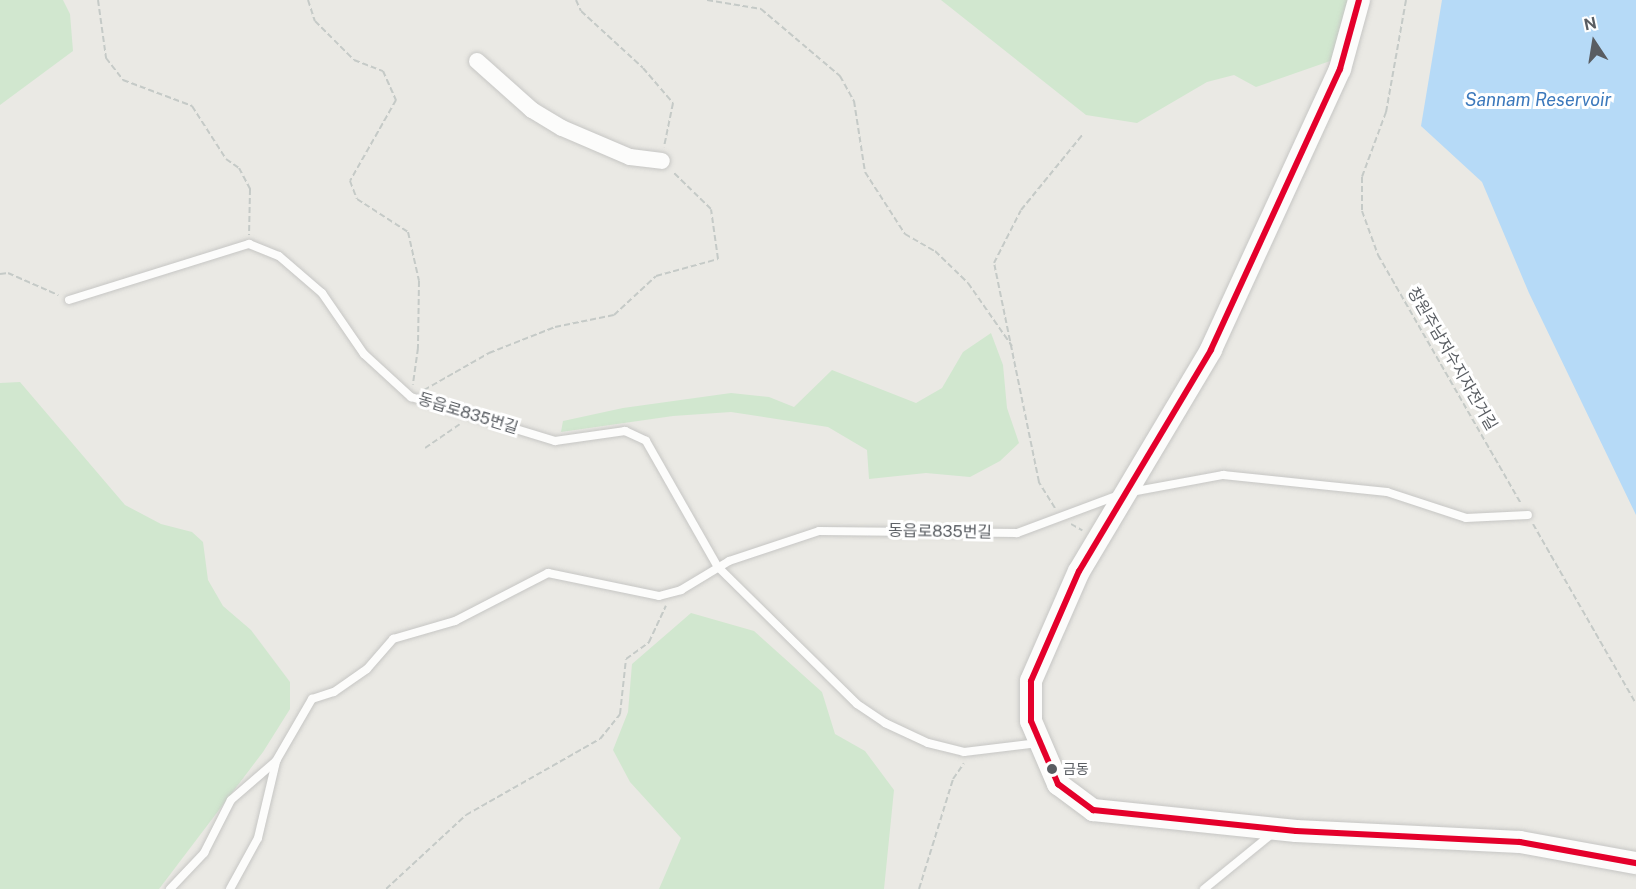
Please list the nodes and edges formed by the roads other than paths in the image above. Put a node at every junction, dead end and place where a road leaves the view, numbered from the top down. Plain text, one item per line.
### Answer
1 (1359, 0) edge
2 (477, 61) dead end
3 (662, 161) road end
4 (69, 300) road end
5 (1126, 493) junction
6 (1528, 515) road end
7 (718, 567) junction
8 (1041, 743) junction
9 (276, 761) junction
10 (1278, 829) junction
11 (1636, 863) edge
12 (170, 889) edge
13 (230, 889) edge
14 (1204, 889) edge

1 - 5 street
2 - 3 street
4 - 7 lane, 동읍로835번길
5 - 6 lane, 동읍로835번길
5 - 7 lane, 동읍로835번길
5 - 8 street
7 - 8 lane, 동읍로835번길
7 - 9 lane, 동읍로835번길
8 - 10 street
9 - 12 lane, 동읍로835번길
9 - 13 lane
10 - 11 street
10 - 14 lane

